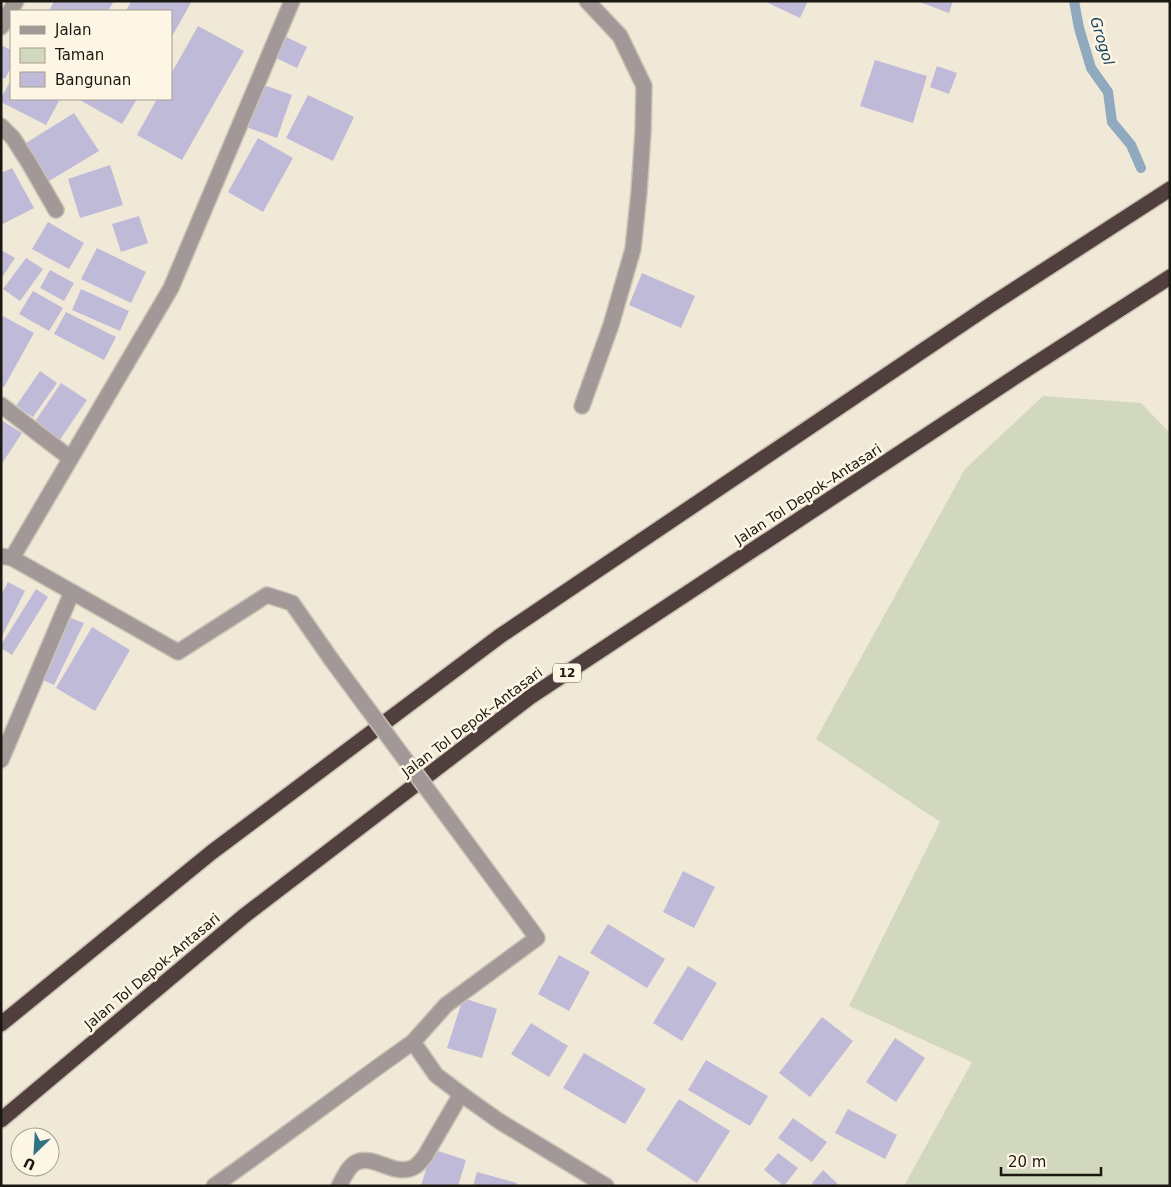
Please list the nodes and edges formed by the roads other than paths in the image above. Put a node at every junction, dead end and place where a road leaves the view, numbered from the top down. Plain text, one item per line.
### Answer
1 (292, 1) edge
2 (587, 1) edge
3 (10, 11) edge
4 (1, 27) edge
5 (1, 126) edge
6 (13, 138) junction
7 (1, 148) edge
8 (1170, 189) edge
9 (56, 210) dead end
10 (1170, 277) edge
11 (1, 405) edge
12 (582, 406) dead end
13 (70, 458) junction
14 (7, 557) edge
15 (72, 592) junction
16 (1, 760) edge
17 (1, 1024) edge
18 (413, 1042) junction
19 (461, 1094) junction
20 (1, 1120) edge
21 (214, 1186) edge
22 (339, 1186) edge
23 (606, 1186) edge

1 - 13 street
2 - 12 street
3 - 4 street
5 - 6 street
6 - 7 street
6 - 9 street
8 - 17 highway
10 - 20 highway, Jalan Tol Depok–Antasari / 12
11 - 13 street
13 - 14 street
14 - 15 street
15 - 16 street
15 - 18 street, bridge
18 - 19 street
18 - 21 street
19 - 22 street
19 - 23 street

